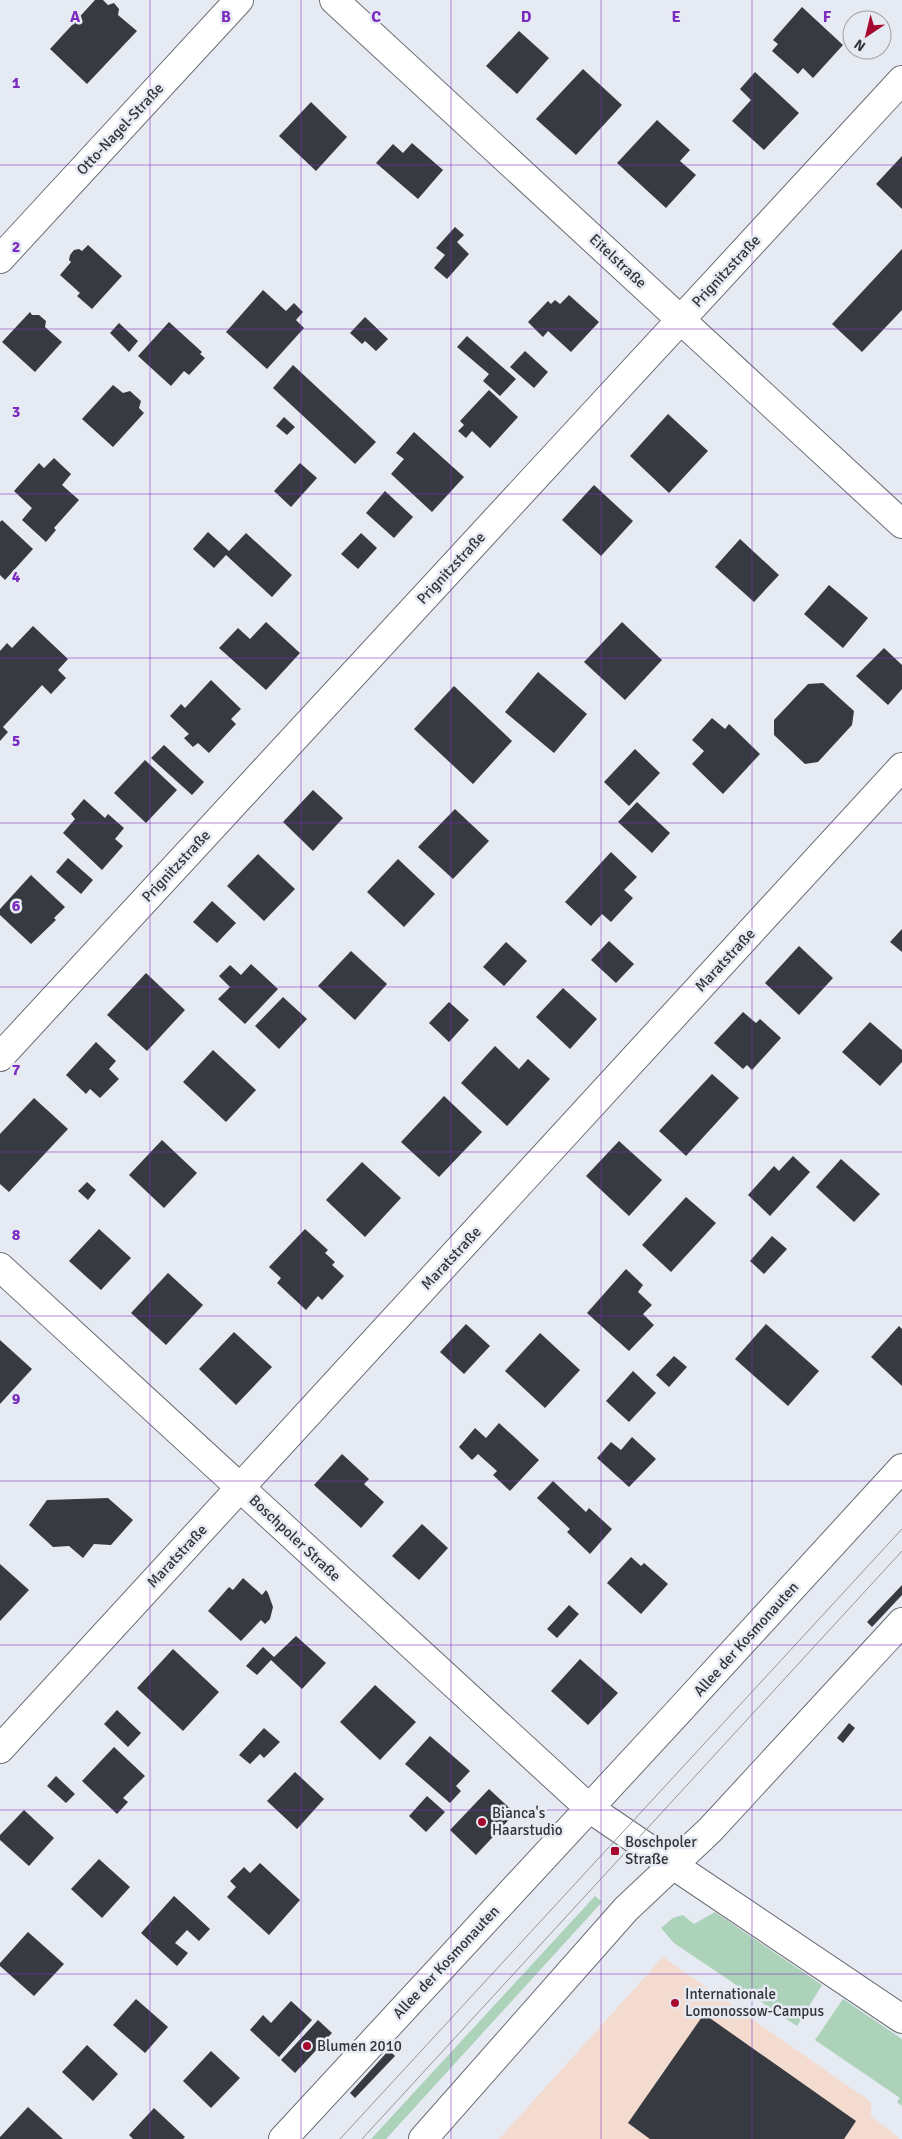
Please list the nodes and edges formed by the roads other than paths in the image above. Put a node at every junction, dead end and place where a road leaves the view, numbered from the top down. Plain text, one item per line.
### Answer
1 (239, 0) edge
2 (334, 0) edge
3 (902, 80) edge
4 (0, 259) edge
5 (681, 319) junction
6 (902, 524) edge
7 (902, 767) edge
8 (0, 1057) edge
9 (0, 1267) edge
10 (902, 1468) edge
11 (240, 1487) junction
12 (902, 1622) edge
13 (0, 1749) edge
14 (589, 1808) junction
15 (673, 1865) junction
16 (902, 2019) edge
17 (283, 2139) edge
18 (423, 2139) edge

1 - 4 street, Otto-Nagel-Straße
2 - 5 street, Eitelstraße
3 - 5 street, Prignitzstraße
5 - 6 street, Eitelstraße
5 - 8 street, Prignitzstraße
7 - 11 street, Maratstraße
9 - 11 street, Boschpoler Straße
10 - 14 street, Allee der Kosmonauten
11 - 13 street, Maratstraße
11 - 14 street, Boschpoler Straße
12 - 15 street
14 - 15 street
14 - 17 street, Allee der Kosmonauten
15 - 16 street
15 - 18 street

